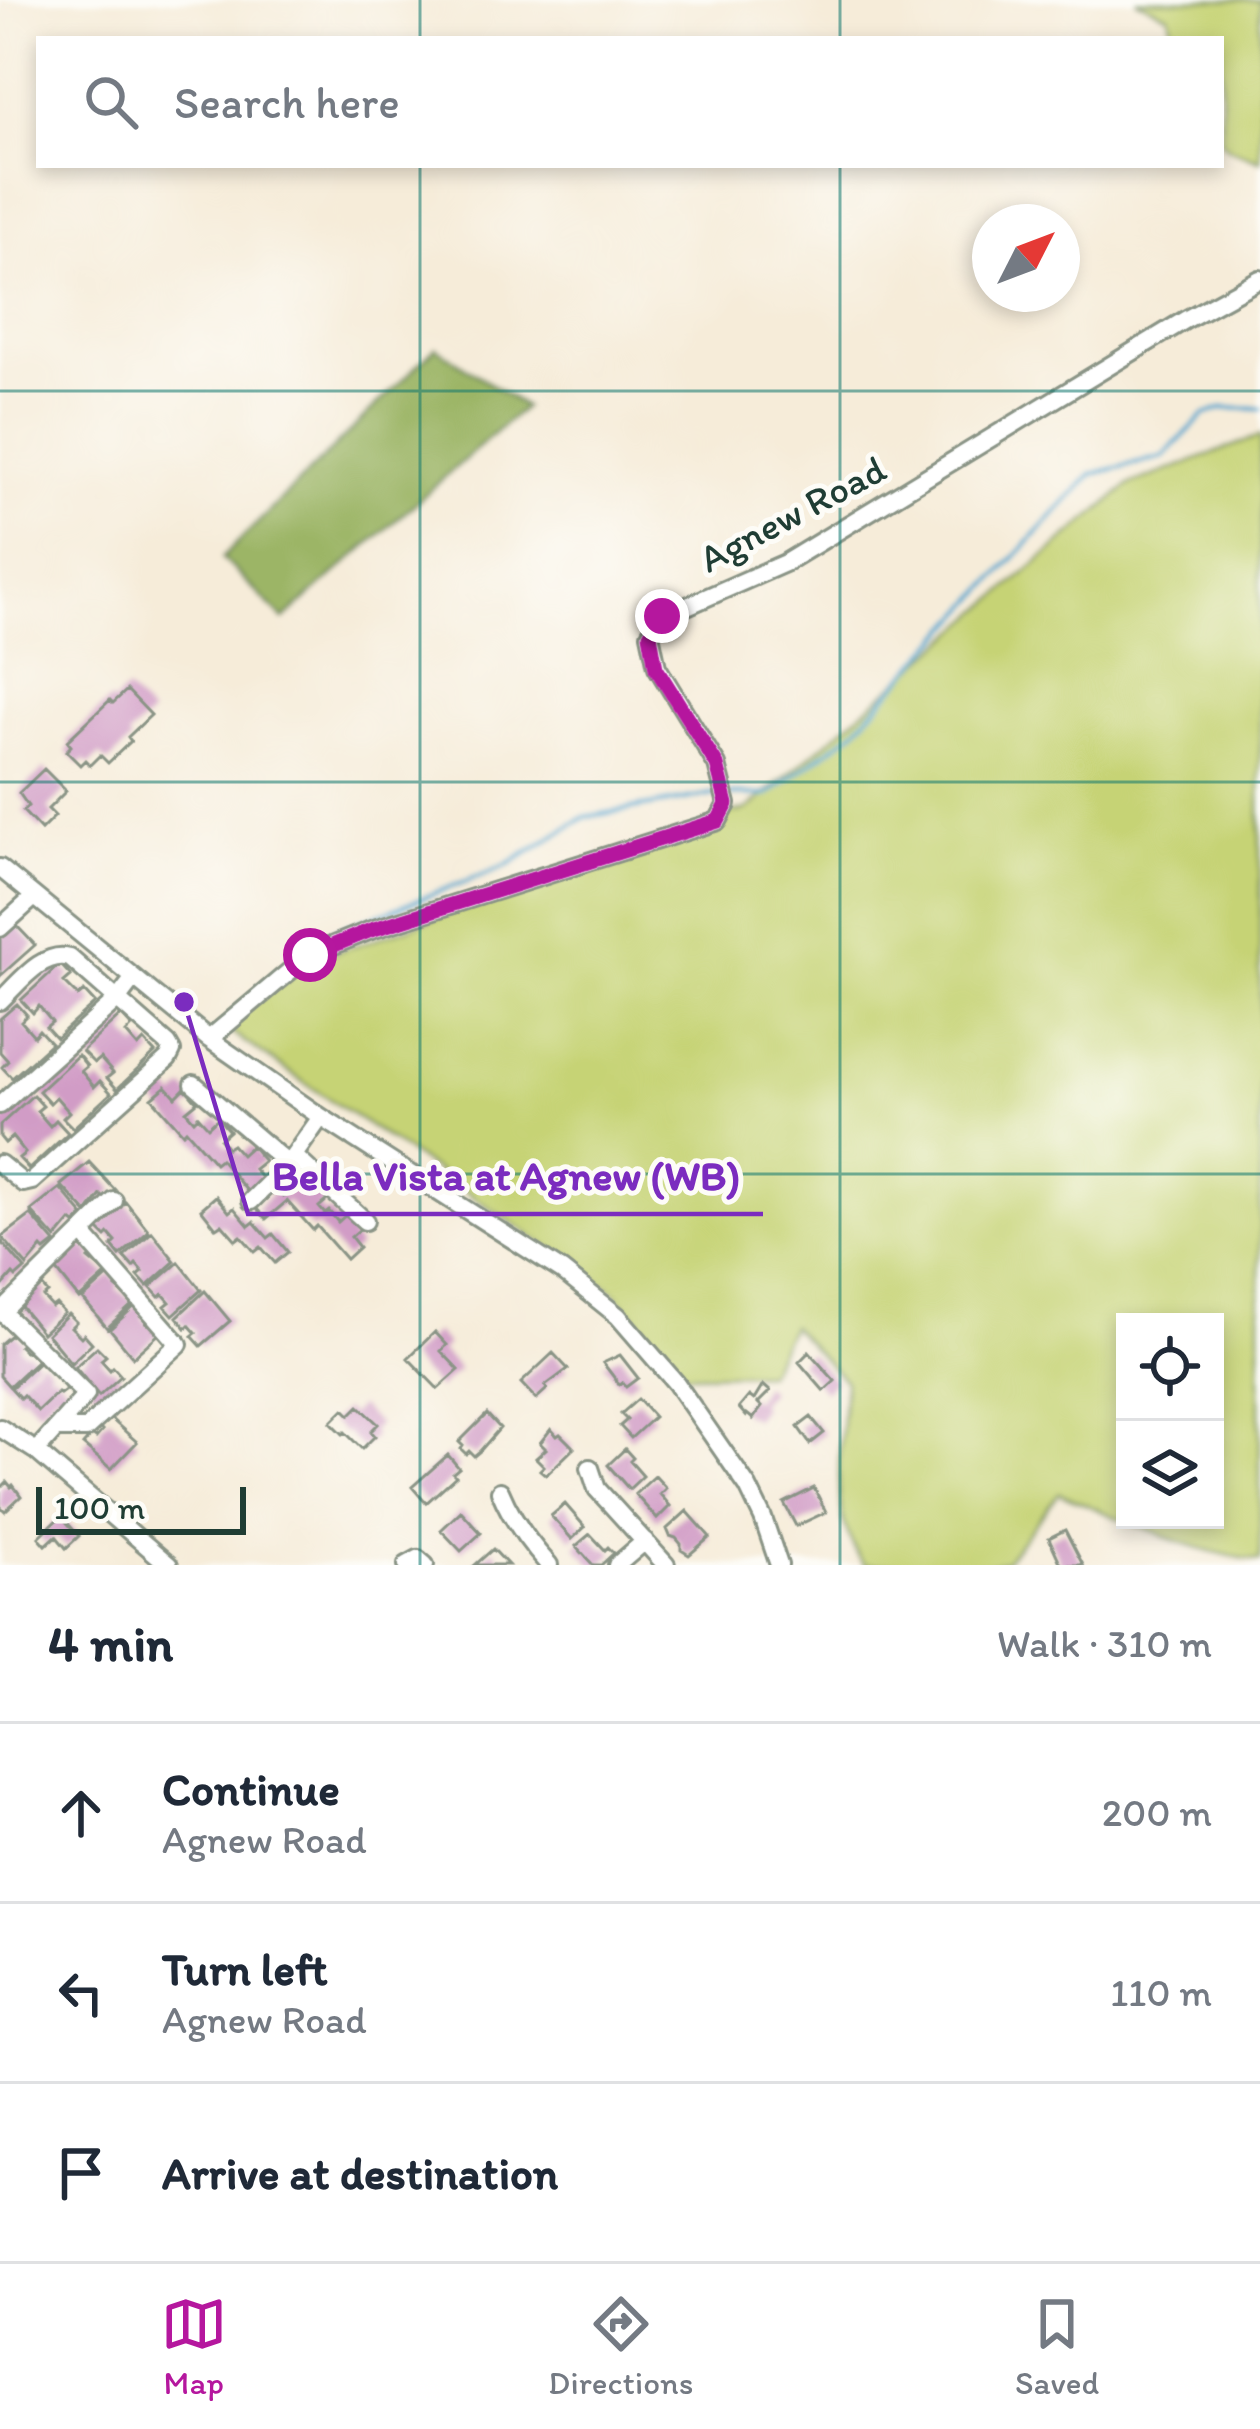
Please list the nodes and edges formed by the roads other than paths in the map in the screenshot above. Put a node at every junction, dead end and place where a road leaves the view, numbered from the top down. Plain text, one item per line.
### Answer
1 (1260, 279) edge
2 (0, 868) edge
3 (33, 898) junction
4 (0, 928) edge
5 (133, 979) junction
6 (0, 1000) edge
7 (117, 1000) junction
8 (209, 1039) junction
9 (194, 1084) dead end
10 (0, 1105) edge
11 (321, 1117) junction
12 (290, 1160) junction
13 (0, 1163) edge
14 (114, 1201) dead end
15 (251, 1201) dead end
16 (364, 1221) dead end
17 (82, 1233) junction
18 (1, 1311) edge
19 (0, 1429) edge
20 (56, 1429) junction
21 (36, 1451) junction
22 (590, 1468) dead end
23 (500, 1491) dead end
24 (644, 1540) junction
25 (169, 1565) edge
26 (407, 1565) edge
27 (425, 1565) edge
28 (549, 1565) edge
29 (617, 1565) edge
30 (666, 1565) edge
31 (779, 1565) edge

1 - 8 street, Agnew Road
2 - 3 street
3 - 4 street
3 - 5 street
5 - 7 street
5 - 8 street
6 - 7 street
7 - 10 street
7 - 13 street
8 - 11 street
9 - 12 street
11 - 12 street
11 - 31 street
12 - 15 street
12 - 16 street
14 - 17 street
17 - 18 street
17 - 20 street
18 - 20 street
19 - 21 street
20 - 21 street
21 - 25 street
22 - 24 street
23 - 28 street
24 - 29 street
24 - 30 street
26 - 27 street

